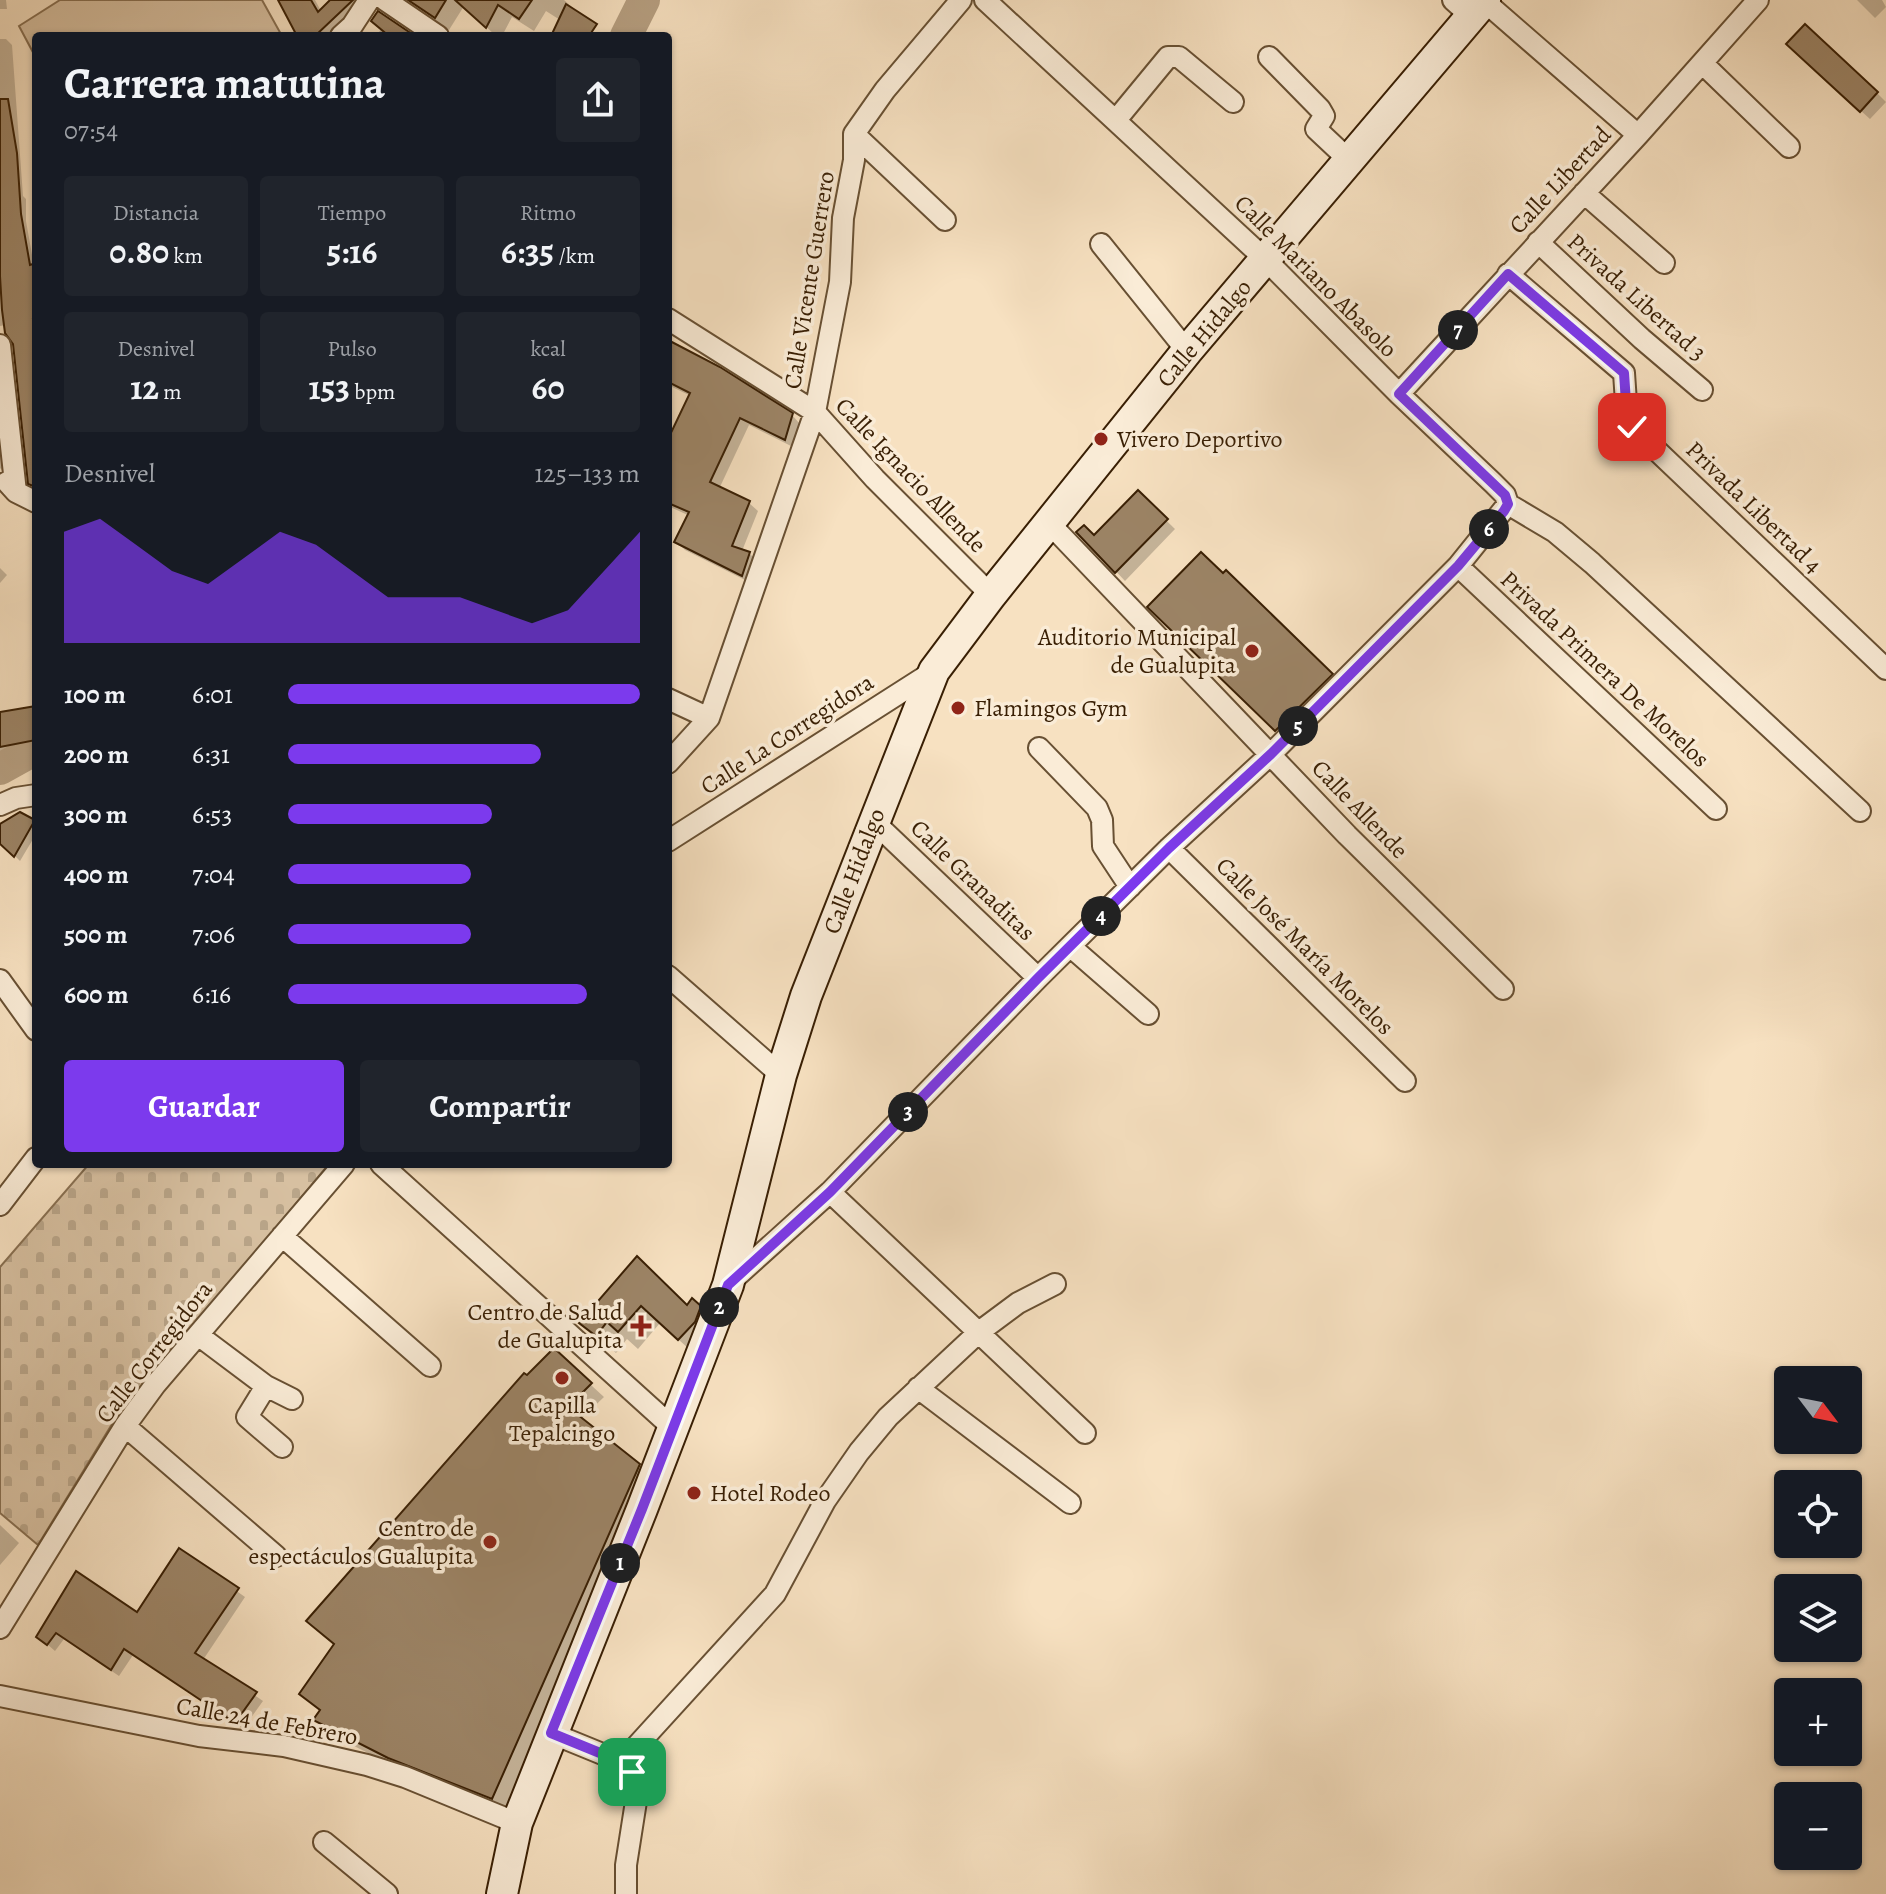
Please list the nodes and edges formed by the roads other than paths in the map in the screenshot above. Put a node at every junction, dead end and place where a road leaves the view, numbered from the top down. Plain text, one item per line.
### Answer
1 (369, 0) edge
2 (385, 0) edge
3 (961, 0) edge
4 (985, 0) edge
5 (1758, 0) edge
6 (1473, 4) edge
7 (345, 32) edge
8 (432, 32) edge
9 (1269, 57) dead end
10 (1702, 63) junction
11 (1233, 102) dead end
12 (1116, 120) junction
13 (854, 134) junction
14 (1638, 135) junction
15 (1789, 147) dead end
16 (1349, 160) junction
17 (1584, 193) junction
18 (945, 220) dead end
19 (1538, 242) junction
20 (1101, 244) dead end
21 (1265, 259) junction
22 (1664, 263) dead end
23 (1508, 274) junction
24 (672, 322) edge
25 (0, 345) edge
26 (1187, 351) junction
27 (1702, 390) dead end
28 (1399, 394) junction
29 (815, 412) junction
30 (0, 476) edge
31 (16, 492) junction
32 (32, 500) edge
33 (1508, 504) junction
34 (1049, 523) junction
35 (1458, 566) junction
36 (991, 595) junction
37 (1886, 669) edge
38 (934, 671) junction
39 (672, 701) edge
40 (709, 718) junction
41 (1039, 748) dead end
42 (1271, 754) junction
43 (672, 759) edge
44 (32, 796) edge
45 (0, 805) edge
46 (1716, 809) dead end
47 (1860, 811) dead end
48 (873, 821) junction
49 (672, 838) edge
50 (1169, 848) junction
51 (1130, 887) junction
52 (1071, 947) junction
53 (1038, 978) junction
54 (0, 980) edge
55 (672, 980) edge
56 (1503, 989) dead end
57 (1148, 1014) dead end
58 (32, 1024) edge
59 (781, 1075) junction
60 (1405, 1081) dead end
61 (32, 1163) edge
62 (341, 1168) edge
63 (385, 1168) edge
64 (830, 1192) junction
65 (0, 1205) edge
66 (282, 1236) junction
67 (1055, 1284) dead end
68 (728, 1285) junction
69 (979, 1332) junction
70 (198, 1335) junction
71 (430, 1366) dead end
72 (266, 1386) junction
73 (918, 1388) junction
74 (292, 1399) dead end
75 (125, 1426) junction
76 (672, 1427) junction
77 (1085, 1433) dead end
78 (282, 1447) dead end
79 (1070, 1503) dead end
80 (276, 1556) dead end
81 (0, 1628) edge
82 (0, 1696) edge
83 (551, 1733) junction
84 (622, 1762) junction
85 (517, 1823) junction
86 (324, 1842) dead end
87 (387, 1894) edge
88 (502, 1894) edge
89 (626, 1894) edge

1 - 7 street
2 - 8 street
3 - 13 street
4 - 12 street, Calle Mariano Abasolo
5 - 10 street, Calle Libertad
6 - 14 street
6 - 16 main road, Calle Hidalgo
9 - 16 street
10 - 14 street, Calle Libertad
10 - 15 street
11 - 12 street
12 - 21 street, Calle Mariano Abasolo
13 - 18 street
13 - 29 street, Calle Vicente Guerrero
14 - 17 street, Calle Libertad
16 - 21 main road, Calle Hidalgo
17 - 19 street, Calle Libertad
17 - 22 street
19 - 23 street, Calle Libertad
19 - 27 street, Privada Libertad 3
20 - 26 street
21 - 26 main road, Calle Hidalgo
21 - 28 street, Calle Mariano Abasolo
23 - 28 street, Calle Libertad
23 - 37 street, Privada Libertad 4
24 - 29 street, Calle Ignacio Allende
25 - 31 street
26 - 34 main road, Calle Hidalgo
28 - 33 street, Calle Mariano Abasolo
29 - 36 street, Calle Ignacio Allende
29 - 40 street, Calle Vicente Guerrero
30 - 31 street
31 - 32 street
33 - 35 street
33 - 47 street, Calle Mariano Abasolo
34 - 36 main road, Calle Hidalgo
34 - 42 street, Calle Allende
35 - 42 street
35 - 46 street, Privada Primera De Morelos
36 - 38 main road, Calle Hidalgo
38 - 48 main road, Calle Hidalgo
38 - 49 street, Calle La Corregidora
39 - 40 street
40 - 43 street, Calle Vicente Guerrero
41 - 51 street
42 - 50 street
42 - 56 street, Calle Allende
44 - 45 street
48 - 53 street, Calle Granaditas
48 - 59 main road, Calle Hidalgo
50 - 51 street
50 - 60 street, Calle José María Morelos
51 - 52 street
52 - 53 street
52 - 57 street
53 - 64 street
54 - 58 street
55 - 59 street
59 - 68 main road, Calle Hidalgo
61 - 65 street
62 - 66 street, Calle Corregidora
63 - 76 street
64 - 68 street
64 - 69 street
66 - 70 street, Calle Corregidora
66 - 71 street
67 - 69 street
68 - 76 main road, Calle Hidalgo
69 - 73 street
69 - 77 street
70 - 72 street
70 - 75 street, Calle Corregidora
72 - 74 street
72 - 78 street
73 - 79 street
73 - 84 street
75 - 80 street
75 - 81 street, Calle Corregidora
76 - 83 main road, Calle Hidalgo
82 - 85 street, Calle 24 de Febrero
83 - 84 street
83 - 85 main road, Calle Hidalgo
84 - 89 street
85 - 88 main road, Calle Hidalgo
86 - 87 street

